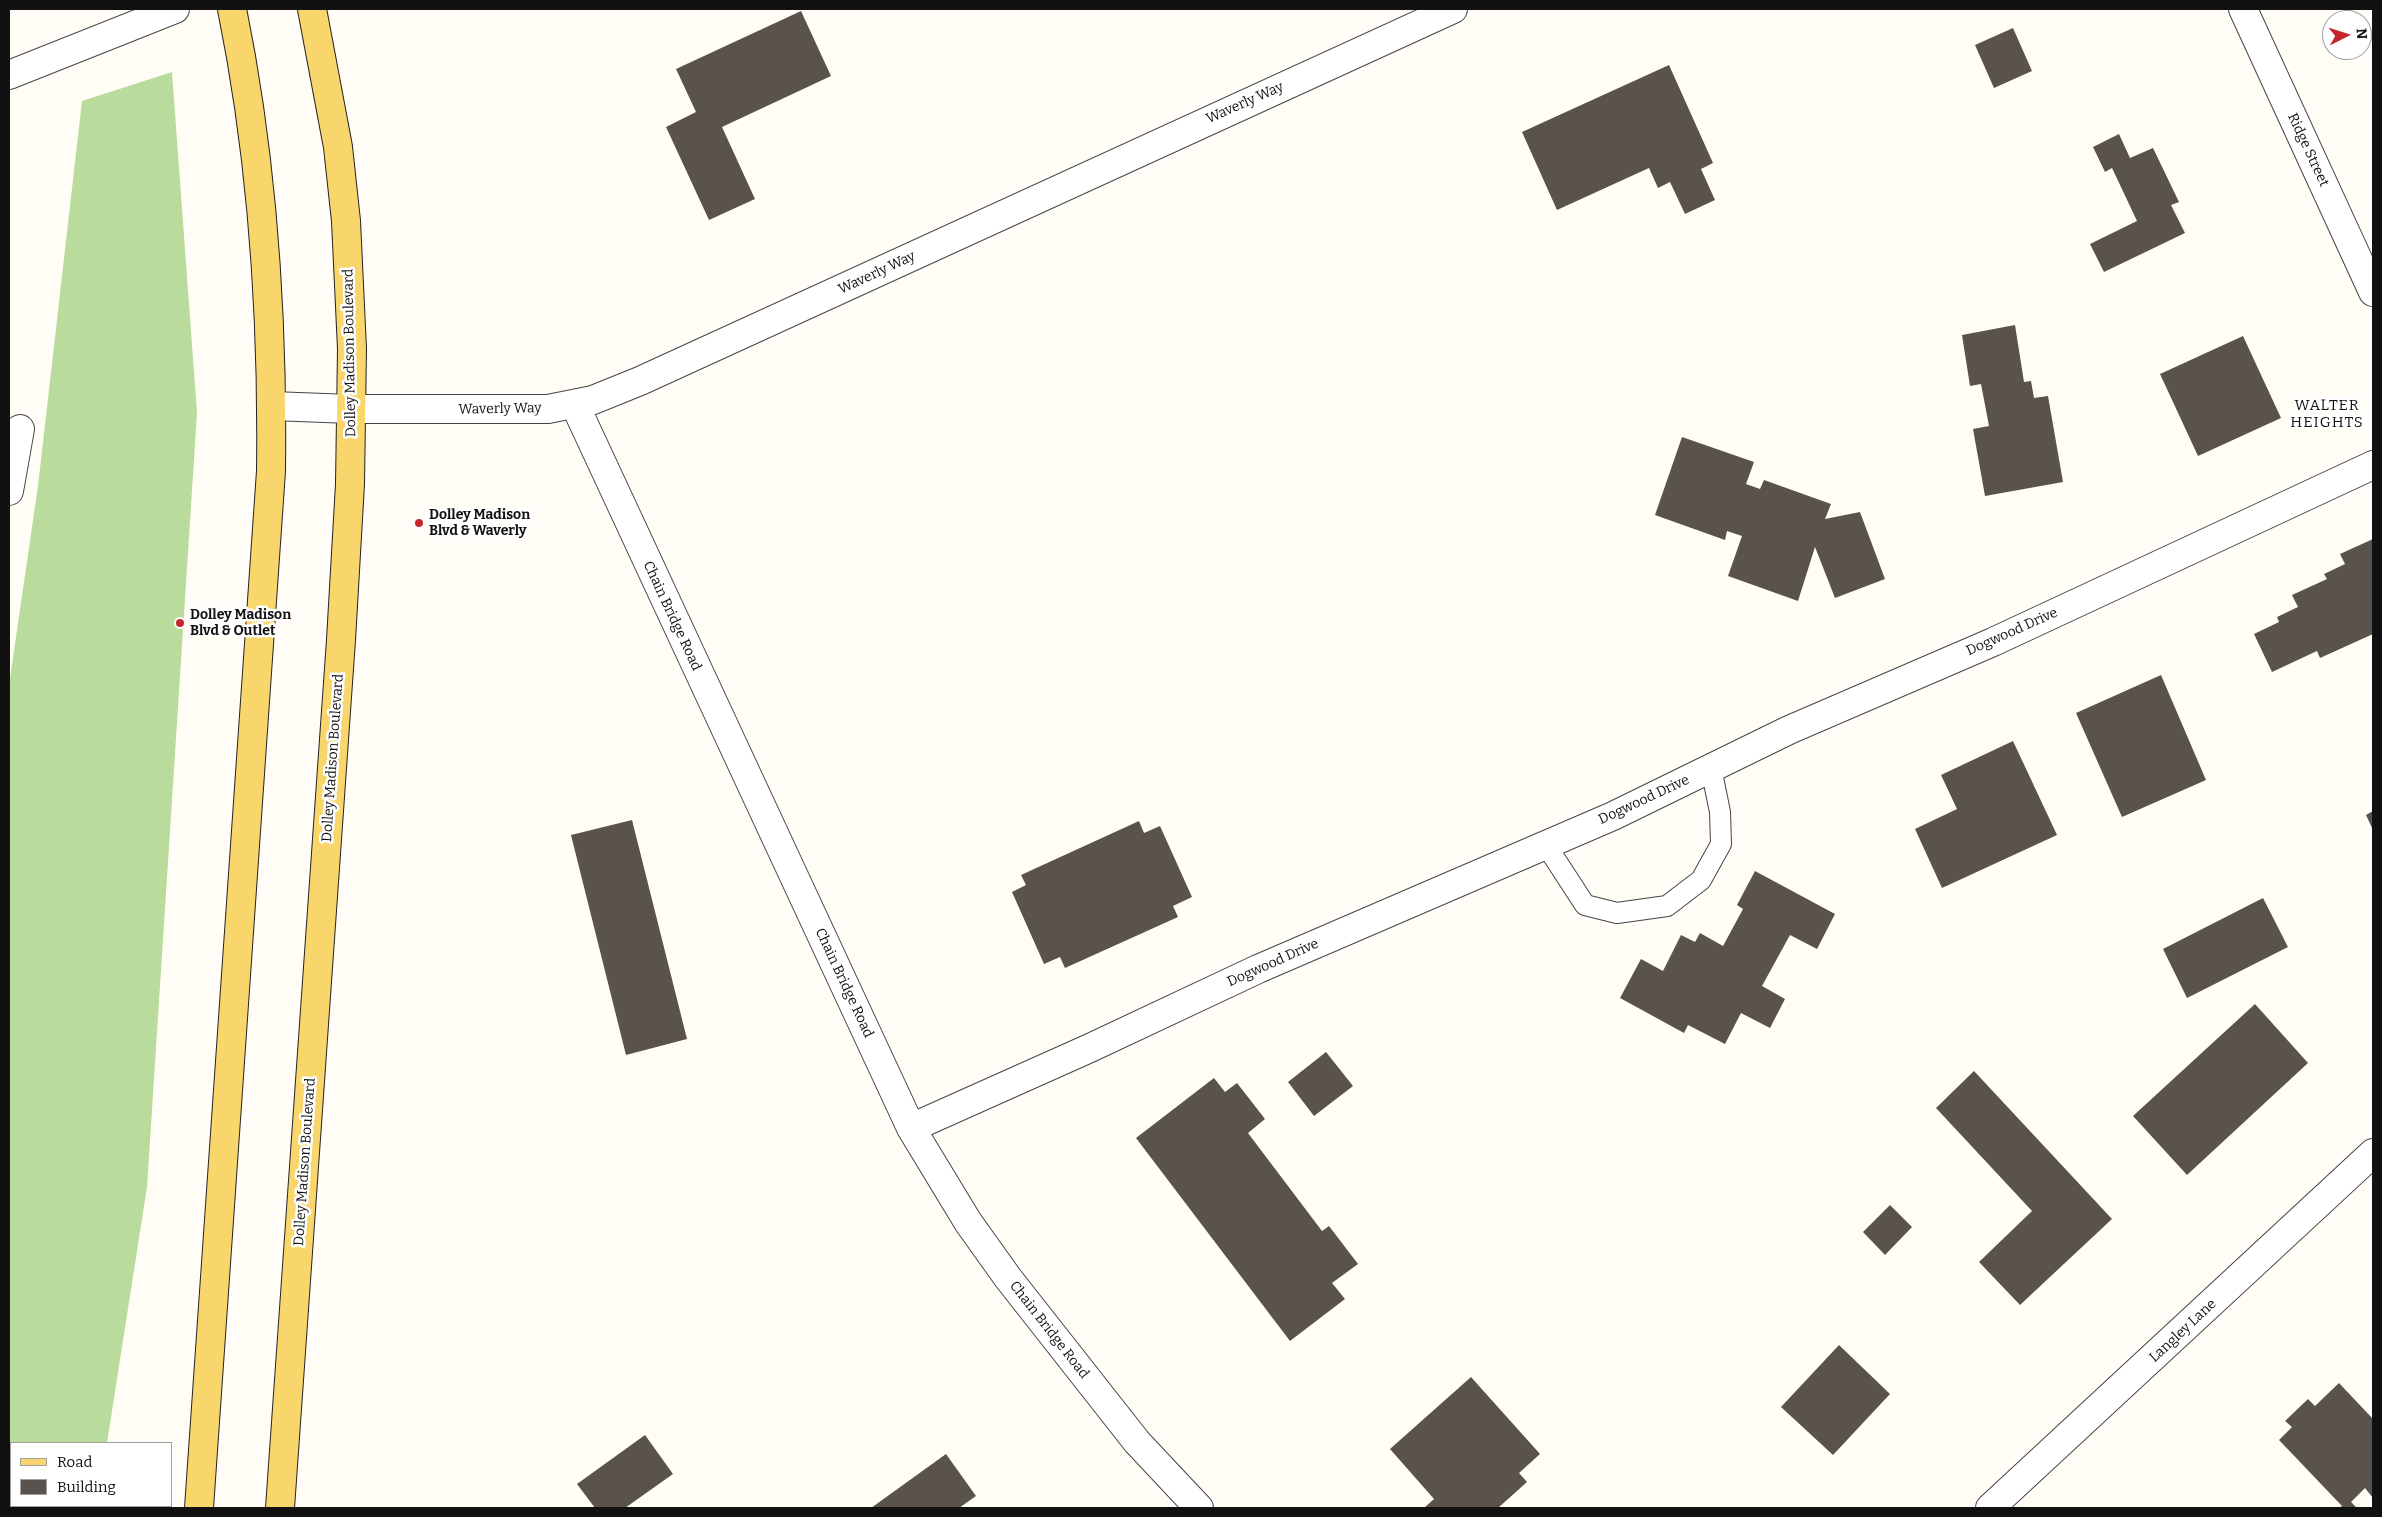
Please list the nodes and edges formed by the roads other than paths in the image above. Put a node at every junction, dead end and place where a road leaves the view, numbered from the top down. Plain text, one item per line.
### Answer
1 (175, 9) edge
2 (232, 9) edge
3 (312, 9) edge
4 (1452, 9) edge
5 (2243, 9) edge
6 (9, 75) edge
7 (2373, 292) edge
8 (575, 405) junction
9 (272, 406) junction
10 (351, 409) junction
11 (20, 429) dead end
12 (2373, 465) edge
13 (9, 491) edge
14 (1710, 768) junction
15 (1546, 845) junction
16 (911, 1128) junction
17 (2373, 1153) edge
18 (199, 1508) edge
19 (280, 1508) edge
20 (1199, 1508) edge
21 (1990, 1508) edge

1 - 6 street
2 - 9 main road
3 - 10 main road, Dolley Madison Boulevard
4 - 8 street, Waverly Way
5 - 7 street, Ridge Street
8 - 10 street, Waverly Way
8 - 16 street, Chain Bridge Road
9 - 10 street, Waverly Way
9 - 18 main road
10 - 19 main road, Dolley Madison Boulevard
11 - 13 street
12 - 14 street, Dogwood Drive
14 - 15 street, Dogwood Drive
14 - 15 lane
15 - 16 street, Dogwood Drive
16 - 20 street, Chain Bridge Road
17 - 21 street, Langley Lane

